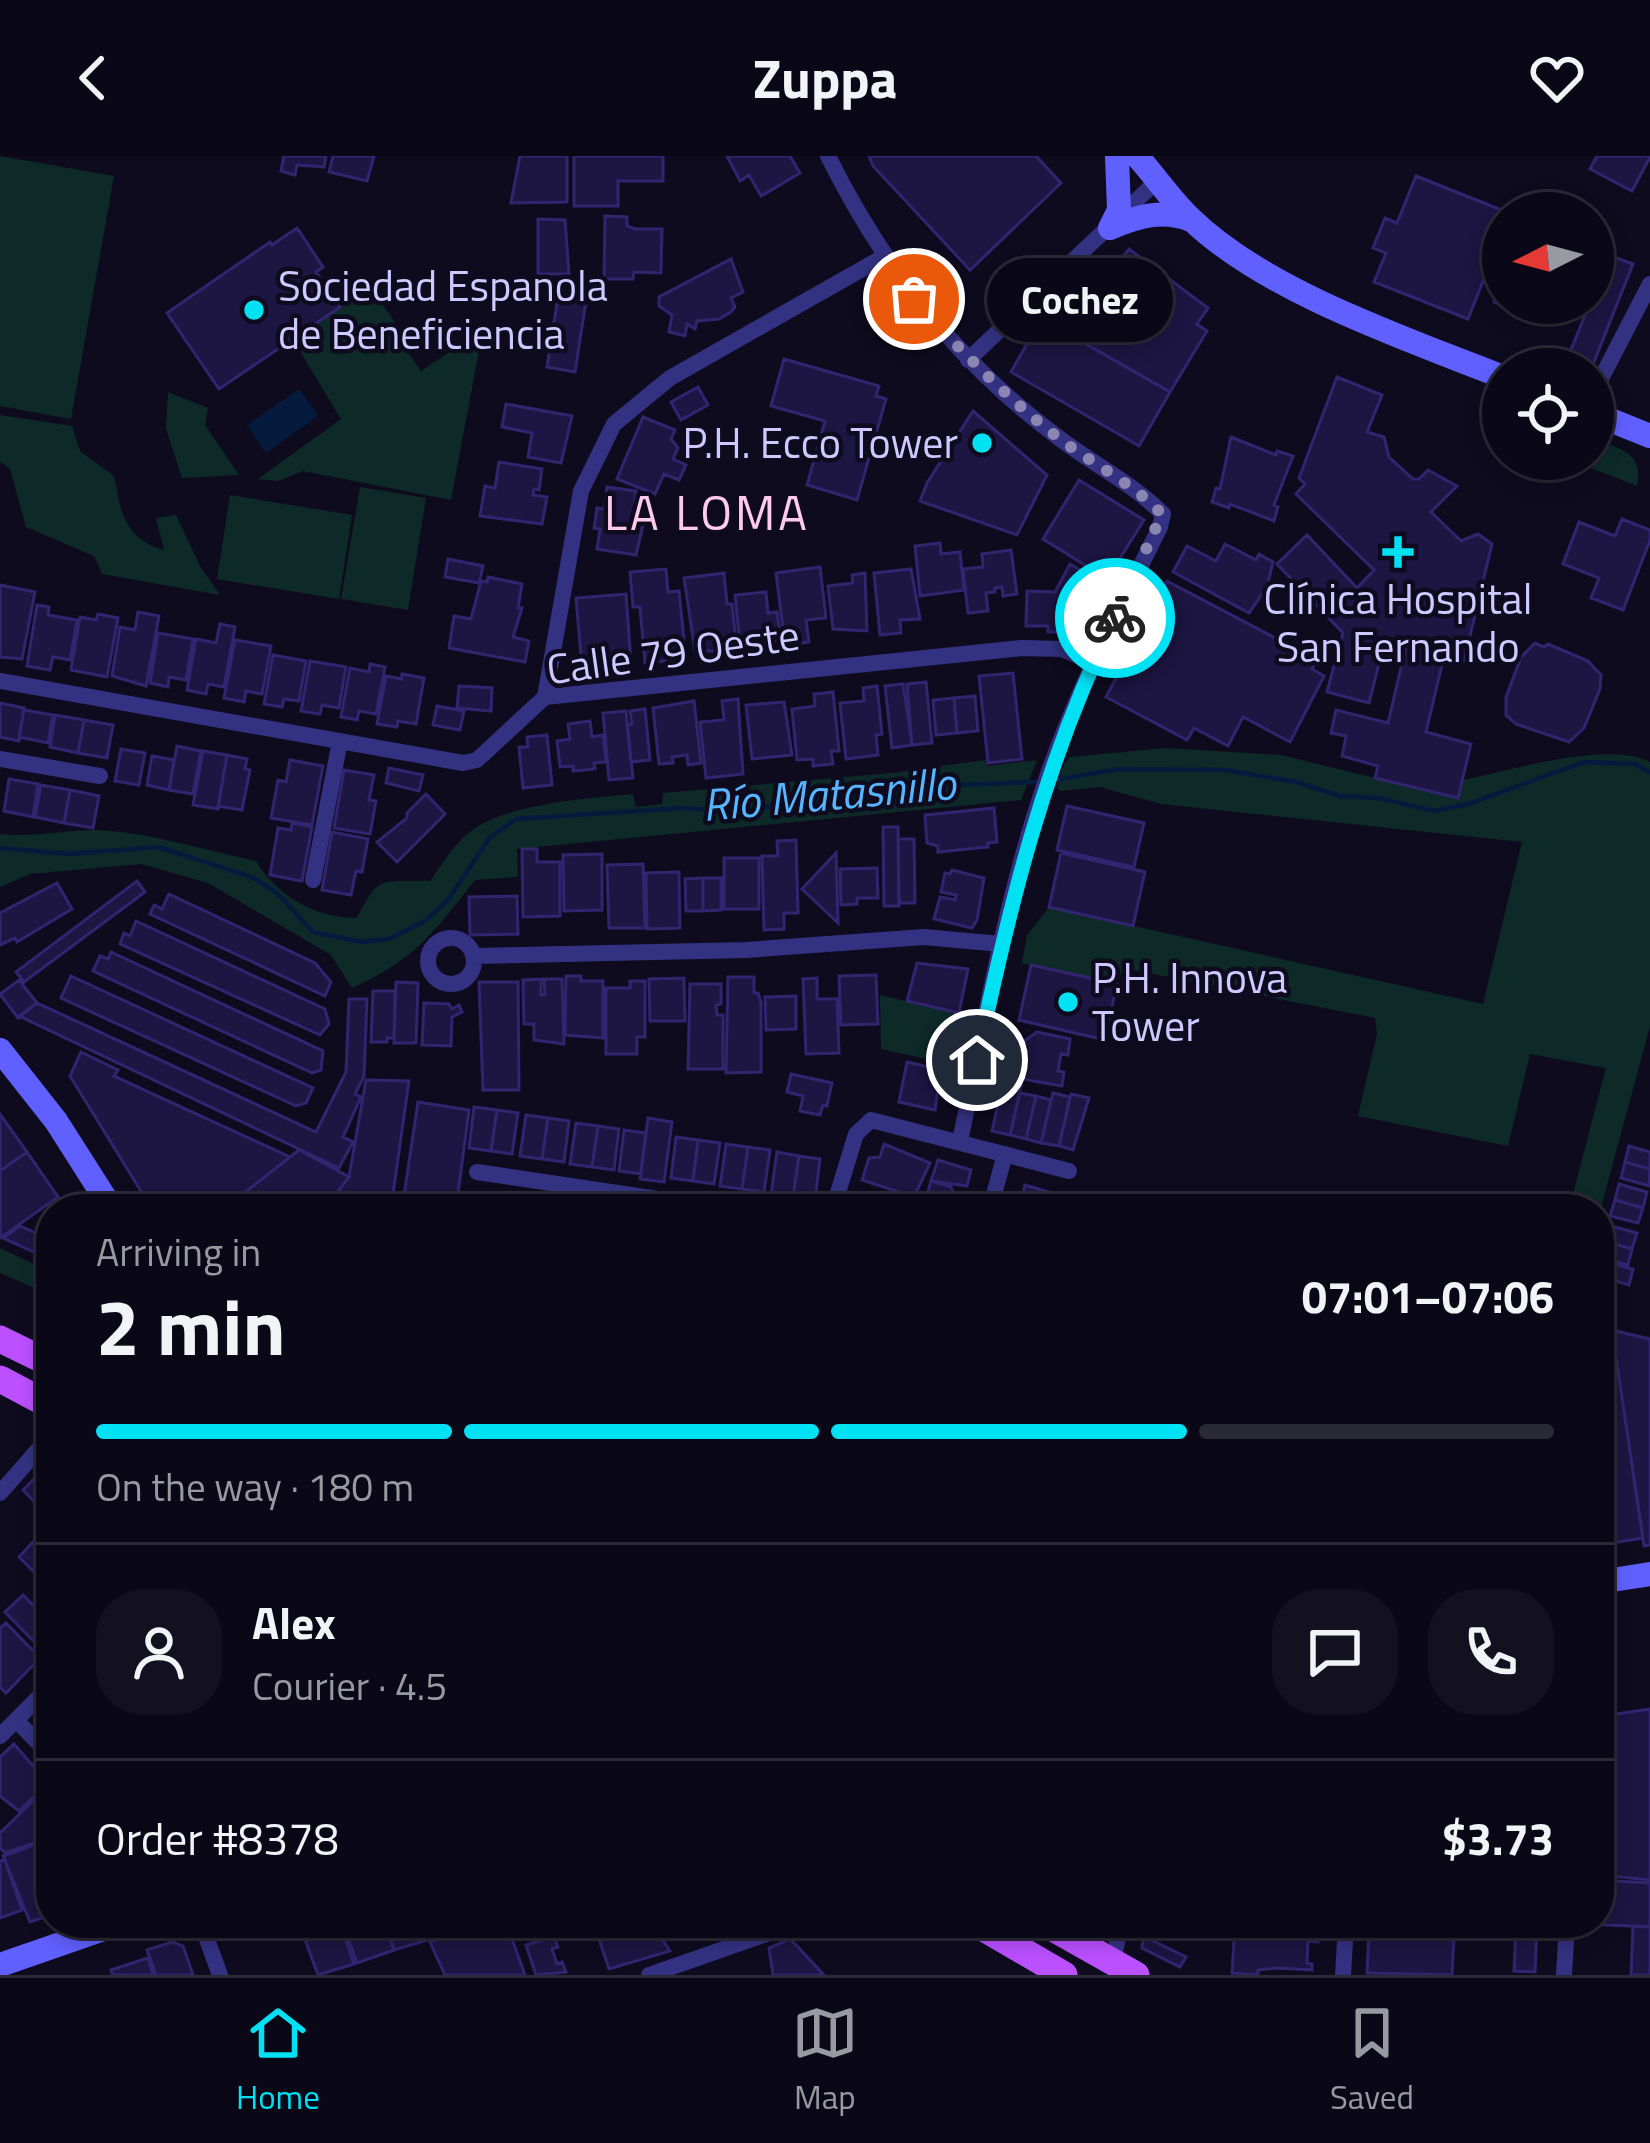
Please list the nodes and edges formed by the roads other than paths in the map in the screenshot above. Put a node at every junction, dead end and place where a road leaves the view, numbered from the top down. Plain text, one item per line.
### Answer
1 (828, 156) edge
2 (1118, 156) edge
3 (1136, 156) edge
4 (1158, 179) junction
5 (1192, 220) junction
6 (1110, 228) junction
7 (885, 256) junction
8 (1650, 284) edge
9 (1614, 353) edge
10 (968, 360) junction
11 (1482, 368) edge
12 (1614, 421) edge
13 (1650, 436) edge
14 (1093, 663) junction
15 (0, 681) edge
16 (544, 697) junction
17 (340, 741) junction
18 (0, 759) edge
19 (100, 776) dead end
20 (313, 880) dead end
21 (1001, 944) junction
22 (473, 956) dead end
23 (0, 1050) edge
24 (960, 1142) junction
25 (1005, 1154) junction
26 (1070, 1171) dead end
27 (477, 1172) dead end
28 (102, 1194) edge
29 (624, 1194) edge
30 (838, 1194) edge
31 (994, 1194) edge
32 (0, 1340) edge
33 (36, 1357) edge
34 (0, 1379) edge
35 (36, 1398) edge
36 (36, 1452) edge
37 (0, 1492) edge
38 (1650, 1574) edge
39 (1614, 1580) edge
40 (36, 1700) edge
41 (16, 1720) junction
42 (0, 1736) edge
43 (36, 1741) edge
44 (78, 1938) edge
45 (206, 1938) edge
46 (755, 1938) edge
47 (1001, 1938) edge
48 (1071, 1938) edge
49 (1122, 1938) edge
50 (1345, 1938) edge
51 (1566, 1938) edge
52 (0, 1965) edge
53 (1125, 1968) edge
54 (220, 1975) edge
55 (649, 1975) edge
56 (1064, 1975) edge
57 (1343, 1975) edge
58 (1564, 1975) edge

1 - 7 street
2 - 6 main road
3 - 4 main road
4 - 5 main road
4 - 6 street
5 - 6 main road
5 - 11 main road
6 - 10 street
7 - 10 street
7 - 16 street
8 - 9 street
10 - 14 street
12 - 13 main road
14 - 16 street, Calle 79 Oeste
14 - 21 street
15 - 17 street, Calle 79 Oeste
16 - 17 street, Calle 79 Oeste
17 - 20 street
18 - 19 street
21 - 22 street
21 - 24 street
23 - 28 main road
24 - 25 street
24 - 30 street
25 - 26 street
25 - 31 street
27 - 29 street
32 - 33 main road
34 - 35 main road
36 - 37 street
38 - 39 main road
40 - 41 street
41 - 42 street
41 - 43 street
44 - 52 main road
45 - 54 street
46 - 55 street
47 - 56 main road
48 - 53 main road
49 - 53 street
50 - 57 street
51 - 58 street

